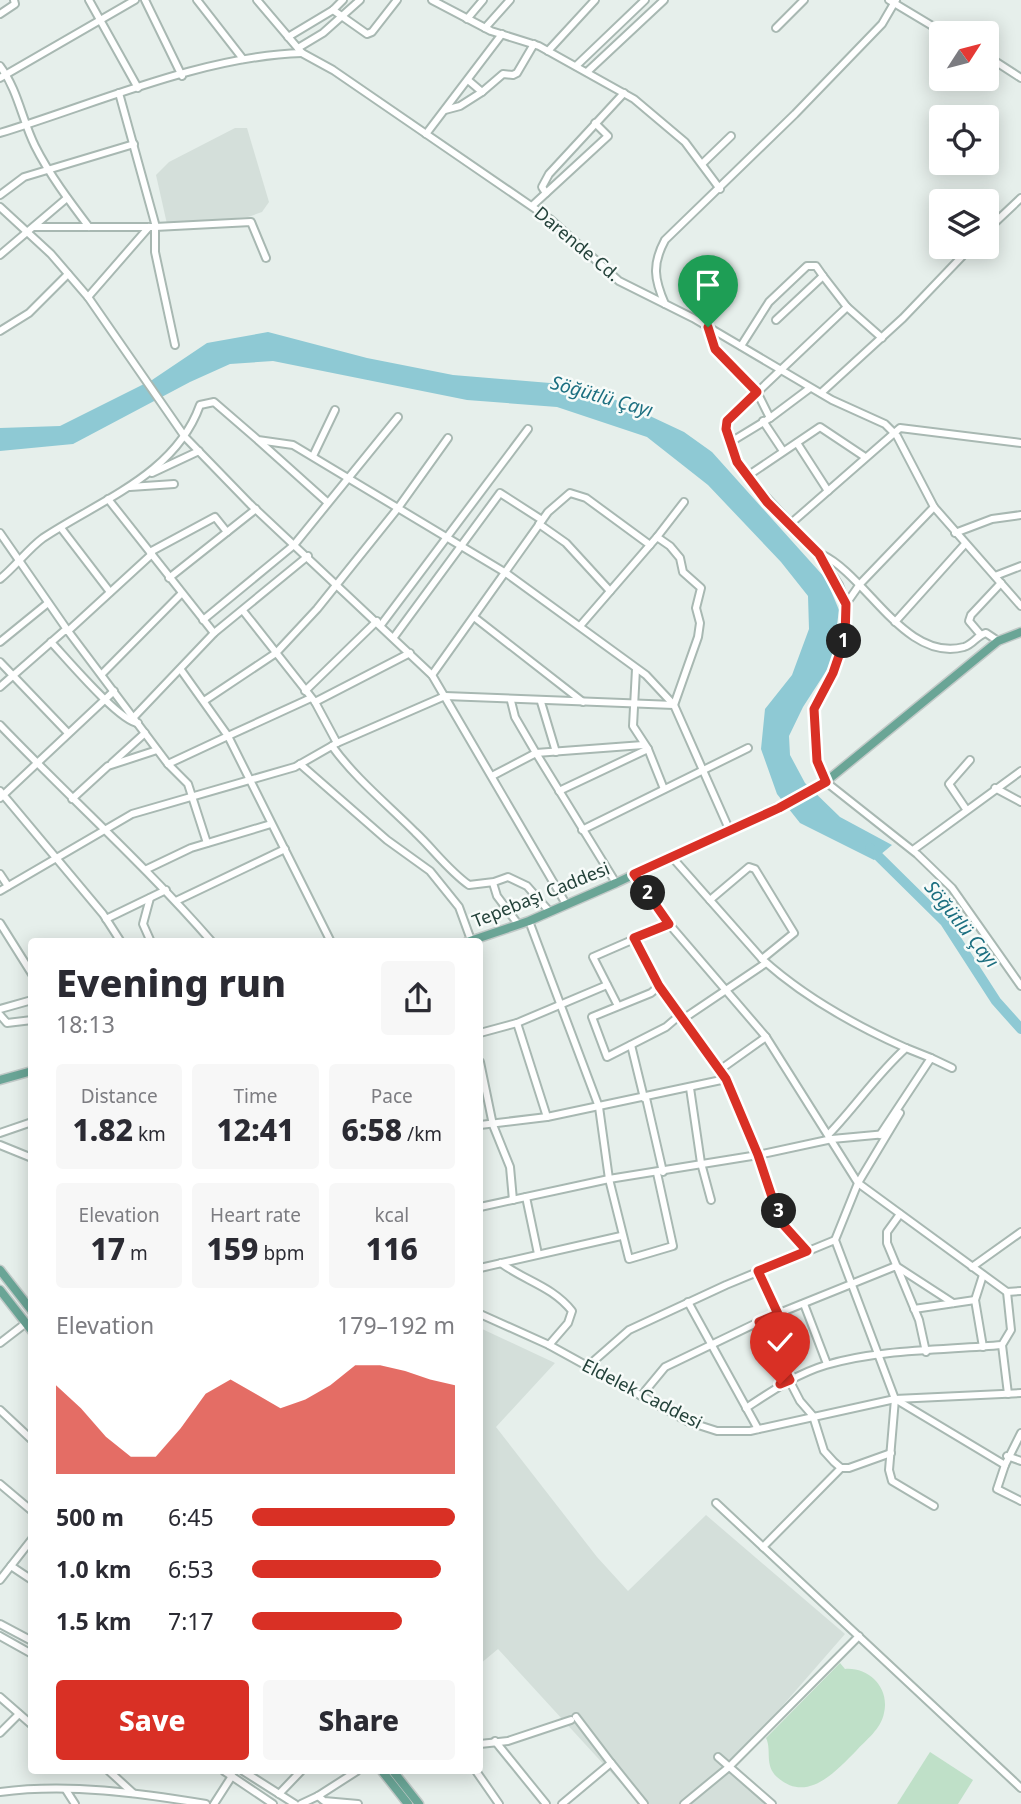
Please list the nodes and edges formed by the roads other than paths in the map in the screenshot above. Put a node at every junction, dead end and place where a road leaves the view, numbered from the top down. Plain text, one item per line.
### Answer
1 (14, 0) edge
2 (89, 0) edge
3 (135, 0) edge
4 (145, 0) edge
5 (197, 0) edge
6 (257, 0) edge
7 (343, 0) edge
8 (360, 0) edge
9 (397, 0) edge
10 (432, 0) edge
11 (483, 0) edge
12 (510, 0) edge
13 (595, 0) edge
14 (645, 0) edge
15 (664, 0) edge
16 (804, 0) edge
17 (893, 1) edge
18 (333, 10) junction
19 (0, 14) edge
20 (343, 17) junction
21 (100, 19) junction
22 (467, 19) junction
23 (929, 24) edge
24 (485, 28) junction
25 (776, 28) dead end
26 (502, 34) junction
27 (288, 37) junction
28 (534, 44) junction
29 (300, 51) junction
30 (548, 51) junction
31 (243, 60) junction
32 (999, 64) edge
33 (0, 66) edge
34 (576, 66) junction
35 (587, 72) junction
36 (182, 76) junction
37 (3, 77) edge
38 (1021, 78) edge
39 (468, 80) junction
40 (138, 88) junction
41 (482, 92) junction
42 (119, 93) junction
43 (624, 93) junction
44 (445, 110) junction
45 (595, 123) junction
46 (27, 125) junction
47 (0, 133) edge
48 (426, 134) junction
49 (731, 136) dead end
50 (134, 144) junction
51 (702, 164) junction
52 (51, 170) junction
53 (720, 189) junction
54 (546, 193) junction
55 (0, 195) edge
56 (67, 198) junction
57 (1021, 198) edge
58 (532, 206) junction
59 (0, 207) edge
60 (999, 219) edge
61 (34, 227) junction
62 (89, 227) junction
63 (153, 227) junction
64 (25, 233) junction
65 (0, 255) edge
66 (266, 258) dead end
67 (959, 259) edge
68 (68, 274) junction
69 (823, 276) junction
70 (88, 297) junction
71 (665, 304) junction
72 (847, 307) junction
73 (776, 320) dead end
74 (708, 327) junction
75 (0, 331) edge
76 (882, 338) junction
77 (175, 345) dead end
78 (741, 346) junction
79 (779, 371) junction
80 (810, 388) junction
81 (757, 392) junction
82 (821, 393) junction
83 (335, 410) dead end
84 (398, 417) dead end
85 (767, 420) junction
86 (528, 429) dead end
87 (894, 432) junction
88 (185, 437) junction
89 (449, 438) dead end
90 (258, 440) junction
91 (729, 443) junction
92 (797, 443) junction
93 (1021, 443) edge
94 (783, 451) junction
95 (199, 452) junction
96 (313, 456) junction
97 (866, 457) junction
98 (147, 475) junction
99 (746, 477) junction
100 (349, 480) junction
101 (174, 484) dead end
102 (128, 487) junction
103 (828, 491) junction
104 (108, 499) junction
105 (327, 502) junction
106 (684, 502) dead end
107 (934, 507) junction
108 (398, 508) junction
109 (256, 509) junction
110 (1021, 515) edge
111 (541, 522) junction
112 (789, 525) junction
113 (61, 528) junction
114 (227, 532) junction
115 (0, 533) edge
116 (956, 533) junction
117 (657, 537) junction
118 (446, 538) junction
119 (965, 544) junction
120 (294, 545) junction
121 (650, 545) junction
122 (461, 547) junction
123 (151, 553) junction
124 (819, 554) junction
125 (308, 556) junction
126 (21, 562) junction
127 (1021, 566) edge
128 (506, 573) junction
129 (995, 576) junction
130 (169, 578) junction
131 (0, 579) edge
132 (1002, 583) junction
133 (338, 584) junction
134 (860, 584) junction
135 (610, 591) junction
136 (110, 592) junction
137 (181, 594) junction
138 (48, 603) junction
139 (846, 604) junction
140 (1021, 606) edge
141 (244, 612) junction
142 (474, 617) junction
143 (202, 620) junction
144 (895, 622) junction
145 (379, 623) junction
146 (580, 626) junction
147 (68, 632) junction
148 (1021, 632) edge
149 (214, 633) junction
150 (980, 634) junction
151 (394, 637) junction
152 (998, 641) junction
153 (0, 642) edge
154 (51, 642) junction
155 (276, 653) junction
156 (410, 653) junction
157 (0, 662) edge
158 (636, 669) junction
159 (181, 670) junction
160 (102, 674) junction
161 (13, 675) junction
162 (432, 675) junction
163 (0, 687) edge
164 (114, 691) junction
165 (305, 691) junction
166 (445, 696) junction
167 (105, 699) junction
168 (313, 700) junction
169 (511, 701) junction
170 (204, 702) junction
171 (541, 702) junction
172 (583, 703) junction
173 (633, 705) junction
174 (674, 705) junction
175 (136, 720) junction
176 (0, 725) edge
177 (68, 733) junction
178 (145, 733) junction
179 (228, 736) junction
180 (334, 745) junction
181 (645, 747) junction
182 (748, 748) dead end
183 (157, 750) junction
184 (556, 752) junction
185 (536, 753) junction
186 (970, 760) dead end
187 (36, 763) junction
188 (168, 764) junction
189 (300, 764) junction
190 (108, 766) junction
191 (701, 771) junction
192 (1021, 771) edge
193 (492, 776) junction
194 (249, 782) junction
195 (826, 782) junction
196 (995, 788) junction
197 (664, 789) junction
198 (559, 791) junction
199 (1, 795) edge
200 (72, 799) junction
201 (191, 799) junction
202 (1021, 802) edge
203 (966, 809) junction
204 (271, 824) junction
205 (106, 828) junction
206 (729, 829) junction
207 (582, 830) junction
208 (206, 844) junction
209 (285, 849) junction
210 (912, 850) junction
211 (671, 856) junction
212 (55, 859) junction
213 (147, 869) junction
214 (0, 874) edge
215 (634, 874) junction
216 (493, 883) junction
217 (616, 883) junction
218 (9, 886) junction
219 (166, 890) junction
220 (0, 891) edge
221 (150, 898) junction
222 (710, 900) junction
223 (176, 901) junction
224 (566, 904) junction
225 (550, 911) junction
226 (106, 919) junction
227 (529, 921) junction
228 (0, 923) edge
229 (518, 924) junction
230 (669, 924) junction
231 (118, 938) edge
232 (149, 938) edge
233 (208, 938) edge
234 (329, 938) edge
235 (468, 938) edge
236 (478, 938) edge
237 (634, 938) junction
238 (764, 961) junction
239 (28, 968) edge
240 (607, 985) junction
241 (659, 986) junction
242 (1021, 986) edge
243 (728, 991) junction
244 (28, 1001) edge
245 (617, 1004) junction
246 (561, 1005) junction
247 (0, 1009) edge
248 (0, 1014) edge
249 (682, 1017) junction
250 (28, 1021) edge
251 (517, 1023) junction
252 (483, 1032) edge
253 (766, 1037) junction
254 (631, 1045) junction
255 (906, 1048) junction
256 (931, 1058) junction
257 (952, 1068) dead end
258 (720, 1069) junction
259 (28, 1072) edge
260 (483, 1076) edge
261 (726, 1079) junction
262 (0, 1080) edge
263 (690, 1088) junction
264 (645, 1098) junction
265 (599, 1107) junction
266 (900, 1113) dead end
267 (547, 1117) junction
268 (28, 1123) edge
269 (483, 1125) edge
270 (494, 1125) junction
271 (0, 1133) edge
272 (883, 1135) junction
273 (830, 1137) junction
274 (0, 1145) edge
275 (758, 1155) junction
276 (28, 1156) edge
277 (701, 1163) junction
278 (660, 1173) junction
279 (610, 1179) junction
280 (858, 1183) junction
281 (526, 1197) junction
282 (711, 1199) dead end
283 (513, 1200) junction
284 (483, 1206) edge
285 (900, 1214) junction
286 (1021, 1232) edge
287 (621, 1236) junction
288 (835, 1240) junction
289 (807, 1251) junction
290 (538, 1254) junction
291 (501, 1263) junction
292 (896, 1266) junction
293 (483, 1267) edge
294 (972, 1267) junction
295 (0, 1270) edge
296 (758, 1271) junction
297 (983, 1275) junction
298 (852, 1284) junction
299 (0, 1290) edge
300 (1021, 1291) edge
301 (1007, 1293) junction
302 (975, 1300) junction
303 (688, 1302) junction
304 (953, 1303) junction
305 (804, 1304) junction
306 (28, 1306) edge
307 (914, 1309) junction
308 (778, 1314) junction
309 (483, 1315) edge
310 (759, 1322) junction
311 (28, 1326) edge
312 (28, 1328) edge
313 (0, 1343) edge
314 (712, 1344) junction
315 (549, 1345) junction
316 (1002, 1345) junction
317 (983, 1347) junction
318 (926, 1352) junction
319 (880, 1356) junction
320 (827, 1364) junction
321 (588, 1366) junction
322 (790, 1380) junction
323 (1021, 1393) edge
324 (1008, 1394) junction
325 (641, 1396) junction
326 (895, 1399) junction
327 (746, 1408) junction
328 (0, 1410) edge
329 (813, 1416) junction
330 (758, 1429) junction
331 (1021, 1433) edge
332 (28, 1436) edge
333 (891, 1453) junction
334 (1007, 1456) junction
335 (1021, 1461) edge
336 (1005, 1465) junction
337 (841, 1468) junction
338 (0, 1484) edge
339 (1021, 1501) edge
340 (716, 1503) dead end
341 (934, 1506) dead end
342 (28, 1508) edge
343 (28, 1544) edge
344 (763, 1547) junction
345 (11, 1566) junction
346 (28, 1577) edge
347 (0, 1580) edge
348 (0, 1624) edge
349 (859, 1636) junction
350 (1, 1638) edge
351 (28, 1639) edge
352 (28, 1652) edge
353 (0, 1697) edge
354 (19, 1714) junction
355 (28, 1722) edge
356 (0, 1733) edge
357 (495, 1741) junction
358 (483, 1743) edge
359 (718, 1756) dead end
360 (611, 1763) junction
361 (729, 1767) junction
362 (112, 1774) edge
363 (229, 1774) edge
364 (248, 1774) edge
365 (298, 1774) edge
366 (352, 1774) edge
367 (384, 1774) edge
368 (395, 1774) edge
369 (478, 1774) edge
370 (232, 1776) junction
371 (1021, 1787) edge
372 (66, 1790) junction
373 (0, 1792) edge
374 (133, 1794) junction
375 (279, 1794) junction
376 (163, 1796) junction
377 (318, 1796) junction
378 (640, 1803) edge
379 (75, 1804) edge
380 (170, 1804) edge
381 (203, 1804) edge
382 (214, 1804) edge
383 (274, 1804) edge
384 (295, 1804) edge
385 (301, 1804) edge
386 (358, 1804) edge
387 (408, 1804) edge
388 (419, 1804) edge
389 (499, 1804) edge
390 (547, 1804) edge
391 (562, 1804) edge
392 (684, 1804) edge
393 (772, 1804) edge

1 - 19 street
2 - 21 street
3 - 21 street
4 - 36 street
5 - 31 street
6 - 27 street, Darende Cd.
7 - 18 street
8 - 20 street
9 - 20 street
10 - 22 street
11 - 22 street
12 - 24 street
13 - 30 street
14 - 34 street
15 - 35 street
16 - 25 street
17 - 23 street
17 - 53 street
18 - 20 street
18 - 27 street
20 - 29 street
21 - 37 street
21 - 40 street
22 - 24 street
24 - 26 street
26 - 28 street
26 - 39 street
27 - 29 street, Darende Cd.
28 - 30 street
28 - 41 street
29 - 31 street
29 - 48 street, Darende Cd.
30 - 34 street
31 - 36 street
32 - 38 street
33 - 37 street
34 - 35 street
35 - 43 street
36 - 40 street
37 - 46 street
39 - 41 street
39 - 44 street
40 - 42 street
41 - 44 street
42 - 46 street
42 - 50 street
43 - 45 street
43 - 51 street
44 - 48 street
45 - 54 street
45 - 54 street
46 - 47 street
46 - 52 street
48 - 58 street, Darende Cd.
49 - 51 street
50 - 52 street
50 - 63 street
51 - 53 street
52 - 55 street
52 - 56 street
53 - 71 street
54 - 58 street
56 - 61 street
56 - 62 street
57 - 60 street
58 - 71 street, Darende Cd.
59 - 64 street
61 - 62 street
61 - 64 street
62 - 63 street
63 - 66 street
63 - 70 street
63 - 77 street
64 - 65 street
64 - 68 street
67 - 76 street
68 - 70 street
68 - 75 street
69 - 72 street
69 - 73 street
69 - 78 street
70 - 88 street
71 - 74 street, Darende Cd.
72 - 76 street
72 - 79 street
74 - 78 street, Darende Cd.
74 - 81 street
76 - 82 street
78 - 79 street, Darende Cd.
79 - 80 street, Darende Cd.
79 - 81 street
80 - 82 street, Darende Cd.
80 - 85 street
81 - 85 street
81 - 91 street
82 - 87 street, Darende Cd.
83 - 96 street
84 - 100 street
85 - 91 street
85 - 94 street
86 - 118 street
87 - 93 street
87 - 97 street
87 - 107 street
88 - 90 street
88 - 95 street
88 - 98 street
89 - 108 street
90 - 96 street
90 - 105 street
91 - 99 street
92 - 94 street
92 - 97 street
92 - 103 street
94 - 99 street
95 - 98 street
95 - 109 street
96 - 100 street
97 - 103 street
98 - 102 street
99 - 112 street
100 - 105 street
100 - 108 street
101 - 102 street
102 - 104 street
103 - 112 street
104 - 113 street
104 - 123 street
105 - 120 street
106 - 117 street
107 - 116 street
107 - 134 street
108 - 118 street
108 - 133 street
109 - 114 street
109 - 120 street
110 - 116 street
111 - 121 street
111 - 122 street
111 - 128 street
111 - 135 street
112 - 124 street
113 - 126 street
113 - 136 street
114 - 123 street
114 - 130 street
115 - 126 street
116 - 119 street
117 - 121 street
117 - 174 street
118 - 122 street
118 - 145 street
119 - 129 street
119 - 144 street
120 - 125 street
120 - 143 street
121 - 135 street
122 - 128 street
122 - 151 street
123 - 130 street
123 - 136 street
124 - 134 street
124 - 139 street
125 - 133 street
125 - 141 street
126 - 131 street
126 - 138 street
127 - 129 street
128 - 142 street
128 - 146 street
129 - 132 street
130 - 137 street
132 - 140 street
132 - 150 street
133 - 145 street
133 - 155 street
134 - 139 street
134 - 144 street
135 - 146 street
136 - 147 street
137 - 143 street
137 - 160 street
138 - 147 street
138 - 153 street
139 - 195 street
141 - 149 street
141 - 155 street
142 - 162 street
142 - 172 street
143 - 149 street
144 - 150 street
145 - 151 street
145 - 165 street
146 - 158 street
147 - 154 street
147 - 160 street
148 - 152 main road, Tepebaşı Caddesi
149 - 159 street
150 - 152 street
151 - 156 street
152 - 195 main road, Tepebaşı Caddesi
154 - 161 street
154 - 167 street
155 - 165 street
155 - 170 street
156 - 162 street
156 - 168 street
157 - 161 street
158 - 173 street
158 - 174 street
159 - 170 street
159 - 175 street
160 - 164 street
161 - 163 street
161 - 177 street
162 - 166 street
164 - 167 street
164 - 175 street
165 - 168 street
166 - 169 street
166 - 180 street
166 - 193 street
167 - 175 street
167 - 177 street
168 - 179 street
168 - 180 street
169 - 171 street
169 - 185 street
170 - 179 street
171 - 172 street
171 - 184 street
172 - 173 street
173 - 174 street
173 - 181 street
174 - 191 street
175 - 178 street
176 - 187 street
177 - 187 street
178 - 183 street
178 - 190 street
179 - 188 street
179 - 194 street
180 - 189 street
180 - 216 street
181 - 184 street
181 - 197 street
181 - 198 street
182 - 191 street
183 - 188 street
183 - 190 street
184 - 185 street
185 - 193 street
185 - 198 street
186 - 203 street
187 - 199 street
187 - 200 street
188 - 201 street
189 - 194 street
189 - 235 street
190 - 200 street
191 - 197 street
191 - 206 street
192 - 196 street
193 - 224 street
194 - 201 street
194 - 204 street
195 - 206 main road, Tepebaşı Caddesi
195 - 210 street
196 - 202 street
196 - 203 street
197 - 207 street
198 - 207 street
199 - 212 street
200 - 205 street
201 - 205 street
201 - 208 street
203 - 210 street
204 - 208 street
204 - 209 street
205 - 212 street
205 - 213 street
206 - 211 main road, Tepebaşı Caddesi
207 - 217 street
208 - 213 street
209 - 223 street
209 - 234 street
210 - 242 street
211 - 215 main road, Tepebaşı Caddesi
211 - 222 street
212 - 218 street
212 - 226 street
213 - 219 street
214 - 218 street
215 - 217 main road, Tepebaşı Caddesi
215 - 230 street
216 - 225 street
216 - 229 street
217 - 224 main road, Tepebaşı Caddesi
218 - 220 street
219 - 221 street
219 - 223 street
221 - 226 street
221 - 232 street
222 - 238 street
222 - 238 street
223 - 233 street
224 - 225 main road, Tepebaşı Caddesi
225 - 227 main road, Tepebaşı Caddesi
226 - 231 street
227 - 229 main road, Tepebaşı Caddesi
227 - 246 street
228 - 239 street
229 - 236 main road, Tepebaşı Caddesi
230 - 237 street
230 - 243 street
237 - 240 street
237 - 241 street
238 - 243 street
238 - 255 street
240 - 245 street
240 - 246 street
241 - 245 street
241 - 249 street
243 - 249 street
243 - 253 street
244 - 247 street
245 - 254 street
246 - 251 street
246 - 265 street
248 - 250 street
249 - 254 street
249 - 258 street
251 - 252 street
251 - 267 street
253 - 258 street
253 - 273 street
254 - 264 street
255 - 256 street
255 - 273 street
256 - 257 street
256 - 272 street
258 - 261 street
259 - 262 main road
260 - 270 street
261 - 263 street
261 - 275 street
263 - 264 street
263 - 277 street
264 - 265 street
264 - 278 street
265 - 267 street
265 - 279 street
266 - 272 street
267 - 270 street
268 - 271 street
269 - 270 street
270 - 283 street
272 - 273 street
272 - 280 street
273 - 275 street
273 - 280 street
274 - 276 street
275 - 277 street
275 - 289 street
277 - 278 street
277 - 282 street
278 - 279 street
278 - 287 street
279 - 281 street
279 - 287 street
280 - 285 street
280 - 288 street
281 - 283 street
281 - 290 street
283 - 284 street
285 - 292 street
285 - 294 street
286 - 294 street
287 - 290 street
288 - 289 street
288 - 298 street
289 - 296 street
290 - 291 street
291 - 293 street
291 - 315 street
292 - 298 street
292 - 304 street
292 - 307 street
294 - 297 street
295 - 306 main road
296 - 303 street
296 - 308 street
297 - 301 street
297 - 302 street
298 - 305 street
298 - 319 street
299 - 311 main road
300 - 301 street
301 - 316 street
302 - 304 street
302 - 317 street
303 - 314 street
303 - 321 street
304 - 307 street
305 - 308 street
305 - 320 street
307 - 318 street
308 - 310 street
309 - 315 street, Eldelek Caddesi
310 - 314 street
310 - 322 street
312 - 313 street
314 - 325 street
314 - 327 street
315 - 321 street, Eldelek Caddesi
316 - 317 street
316 - 324 street
317 - 318 street
318 - 319 street
319 - 320 street
319 - 326 street
320 - 322 street
321 - 325 street, Eldelek Caddesi
322 - 327 street
322 - 329 street
323 - 324 street, Eldelek Caddesi
324 - 326 street, Eldelek Caddesi
325 - 330 street, Eldelek Caddesi
326 - 329 street, Eldelek Caddesi
326 - 333 street
326 - 336 street
327 - 330 street
328 - 332 street
329 - 330 street, Eldelek Caddesi
329 - 337 street
331 - 334 street
333 - 337 street
333 - 341 street
334 - 335 street
334 - 336 street
336 - 339 street
337 - 344 street
338 - 342 street
340 - 344 street
343 - 345 street
344 - 349 street
345 - 346 street
345 - 347 street
348 - 351 street
349 - 361 street
349 - 371 street
350 - 352 street
353 - 354 street
354 - 355 street
354 - 356 street
357 - 358 street
357 - 360 street
357 - 390 street
359 - 361 street
360 - 378 street
360 - 391 street
361 - 392 street
361 - 393 street
362 - 374 street
363 - 370 street
364 - 375 street
365 - 375 street
366 - 377 street
367 - 387 main road
368 - 388 main road
369 - 389 street
370 - 382 street
370 - 383 street
372 - 373 street
372 - 374 street
372 - 379 street
374 - 376 street
375 - 384 street
376 - 380 street
376 - 381 street
377 - 385 street
377 - 386 street

